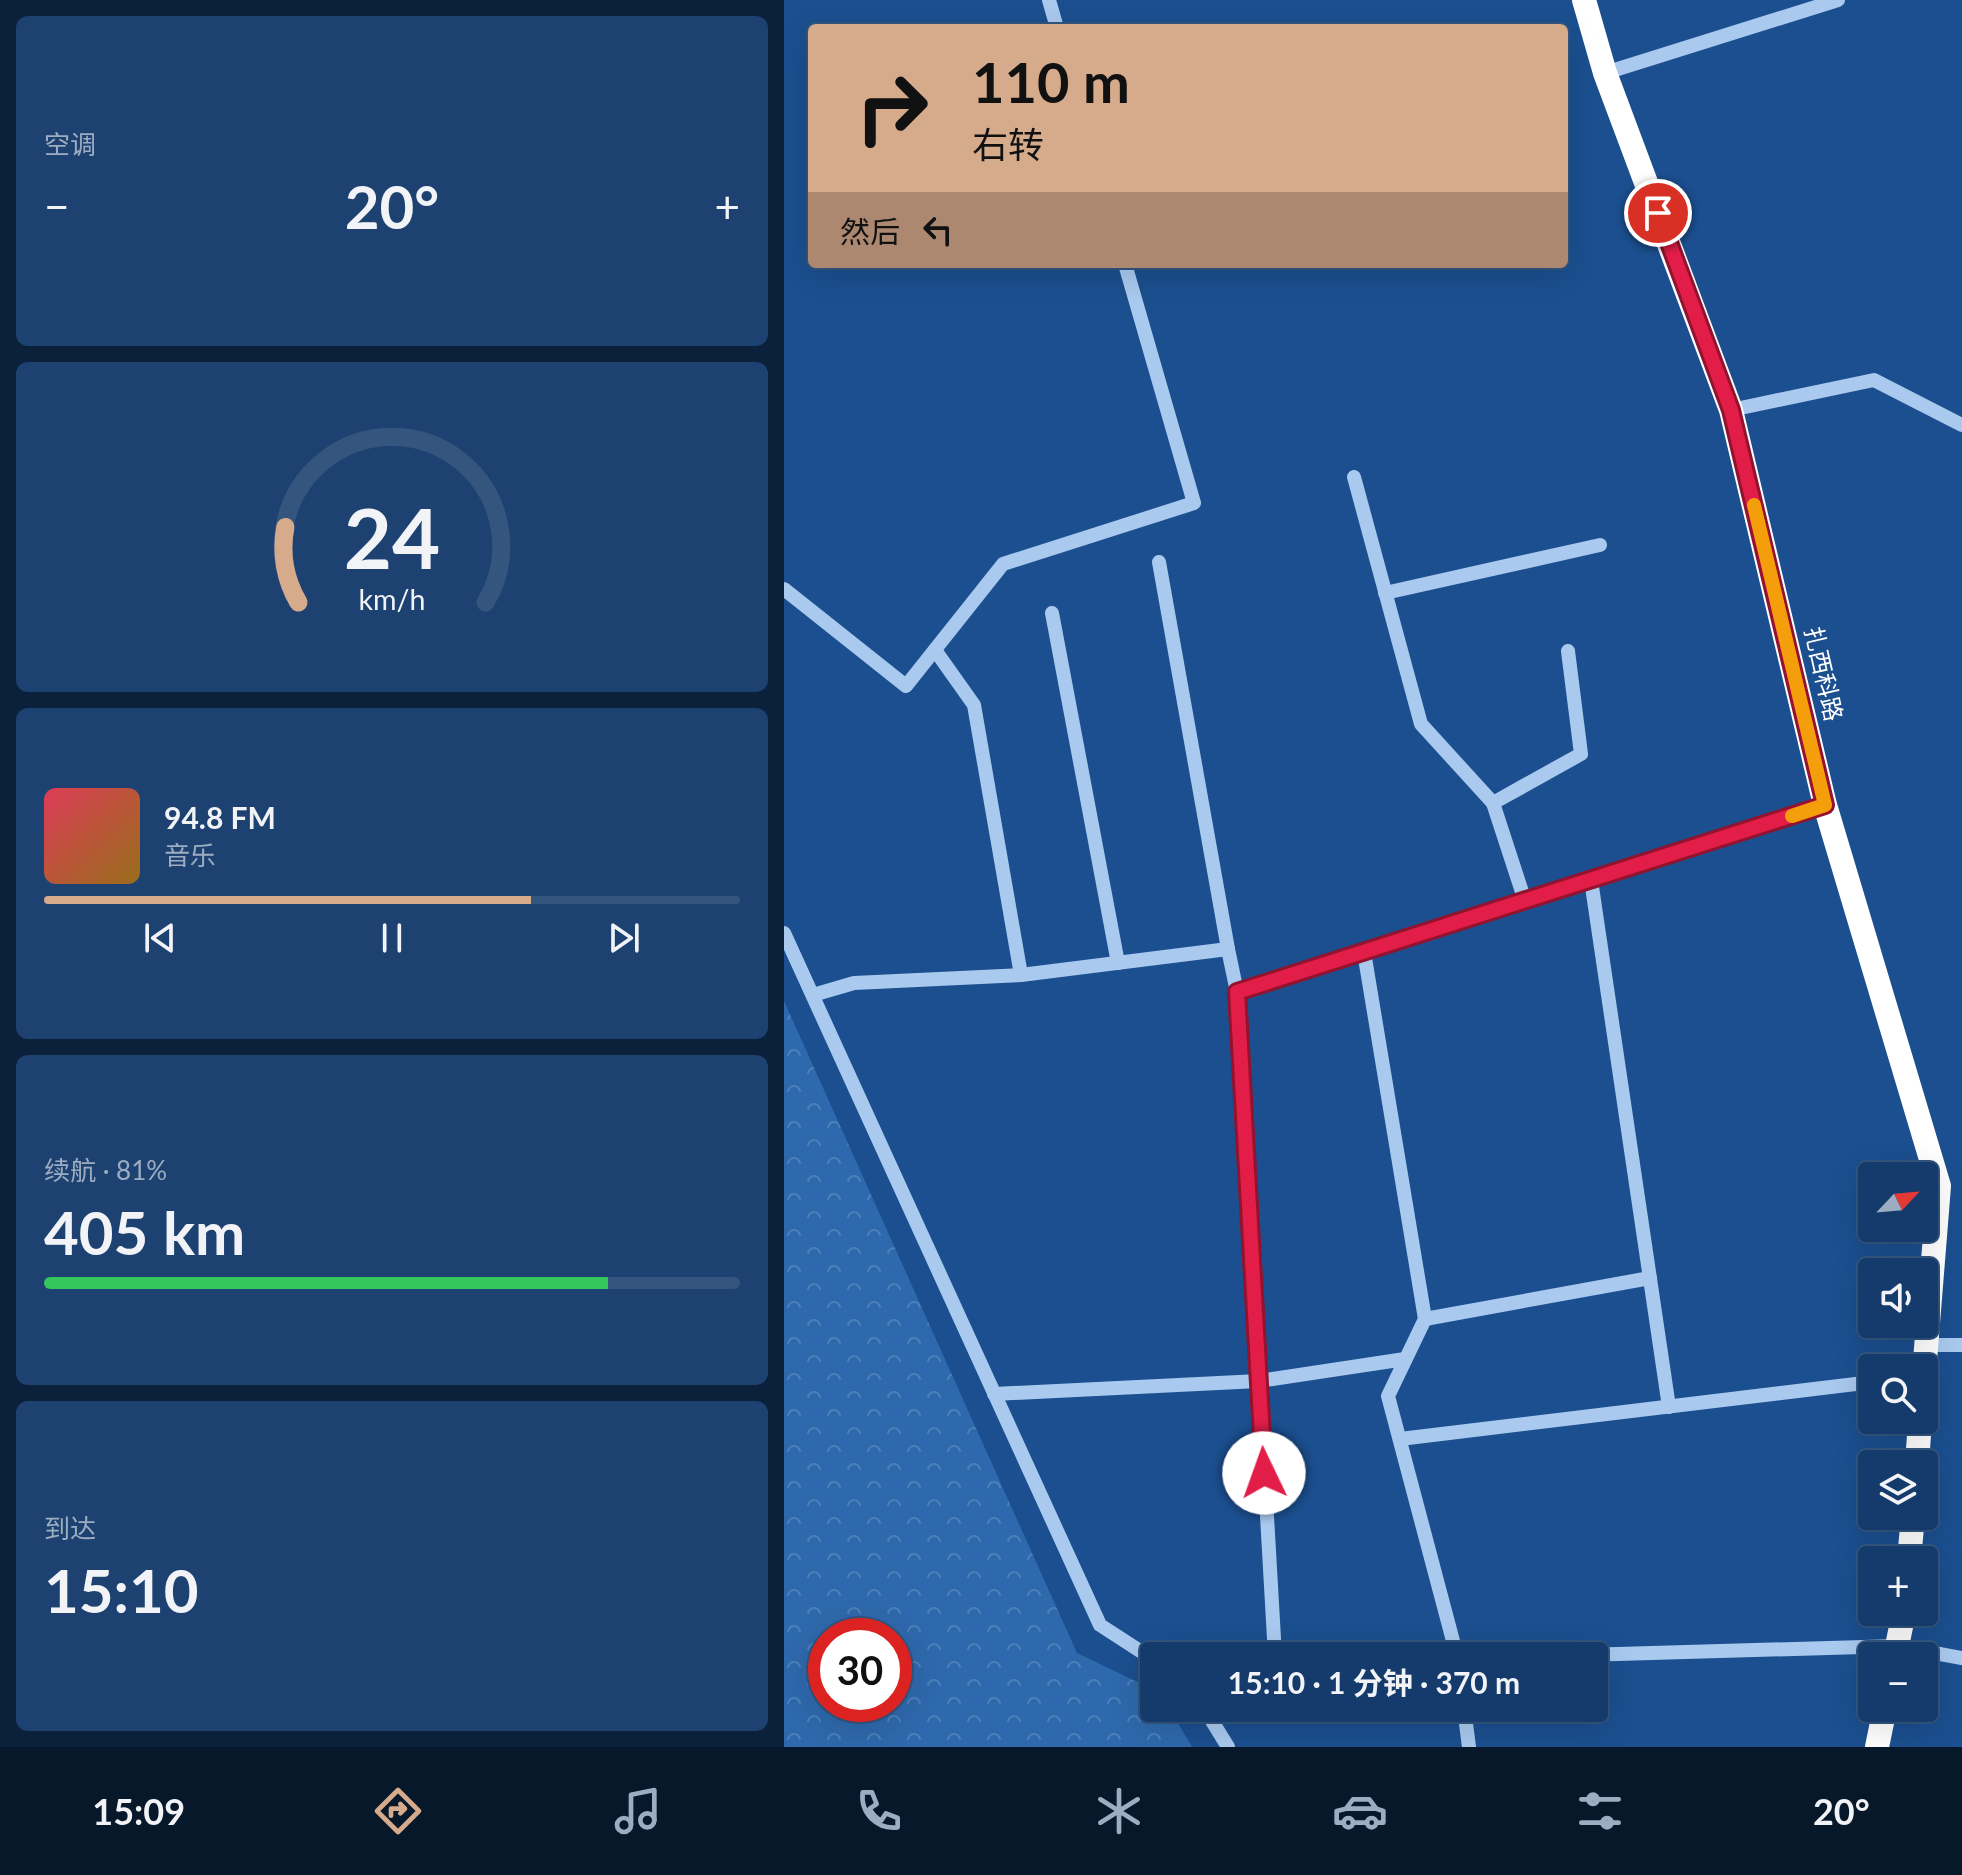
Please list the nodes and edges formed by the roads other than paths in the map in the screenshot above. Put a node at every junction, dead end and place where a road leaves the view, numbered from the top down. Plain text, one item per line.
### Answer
1 (1049, 0) edge
2 (1584, 0) edge
3 (1838, 0) edge
4 (1056, 24) edge
5 (1605, 73) junction
6 (1126, 268) edge
7 (1731, 410) junction
8 (1962, 425) edge
9 (1354, 477) dead end
10 (1600, 545) dead end
11 (1159, 562) dead end
12 (784, 589) edge
13 (1385, 593) junction
14 (1052, 613) dead end
15 (935, 650) junction
16 (1568, 651) dead end
17 (1493, 803) junction
18 (1825, 805) junction
19 (1591, 880) junction
20 (1525, 901) junction
21 (784, 933) edge
22 (1228, 949) junction
23 (1364, 952) junction
24 (1118, 963) junction
25 (1021, 975) junction
26 (1237, 992) junction
27 (813, 995) junction
28 (1650, 1278) junction
29 (1425, 1319) junction
30 (1926, 1345) junction
31 (1962, 1345) edge
32 (1925, 1354) edge
33 (1405, 1359) junction
34 (1259, 1381) junction
35 (1858, 1384) edge
36 (994, 1394) junction
37 (1669, 1407) junction
38 (1400, 1439) junction
39 (1274, 1642) edge
40 (1453, 1642) edge
41 (1140, 1651) edge
42 (1858, 1652) edge
43 (1608, 1655) edge
44 (1938, 1655) edge
45 (1962, 1658) edge
46 (1213, 1722) edge
47 (1466, 1722) edge
48 (1882, 1722) edge
49 (1228, 1747) edge
50 (1469, 1747) edge
51 (1877, 1747) edge

1 - 4 street
2 - 5 highway, 扎西科路
3 - 5 street
5 - 7 highway, 扎西科路
6 - 15 street
7 - 8 street
7 - 18 highway, 扎西科路
9 - 13 street
10 - 13 street
11 - 22 street
12 - 15 street
13 - 17 street
14 - 24 street
15 - 25 street
16 - 17 street
17 - 20 street
18 - 19 street
18 - 30 highway, 扎西科路
19 - 20 street
19 - 28 street
20 - 23 street
21 - 27 street
22 - 24 street
22 - 26 street
23 - 26 street
23 - 29 street
24 - 25 street
25 - 27 street
26 - 34 street
27 - 36 street
28 - 29 street
28 - 37 street
29 - 33 street
30 - 31 street
30 - 32 highway, 扎西科路
33 - 34 street
33 - 38 street
34 - 36 street
34 - 39 street
35 - 37 street
36 - 41 street
37 - 38 street
38 - 40 street
42 - 43 street
44 - 45 street
46 - 49 street
47 - 50 street
48 - 51 highway

